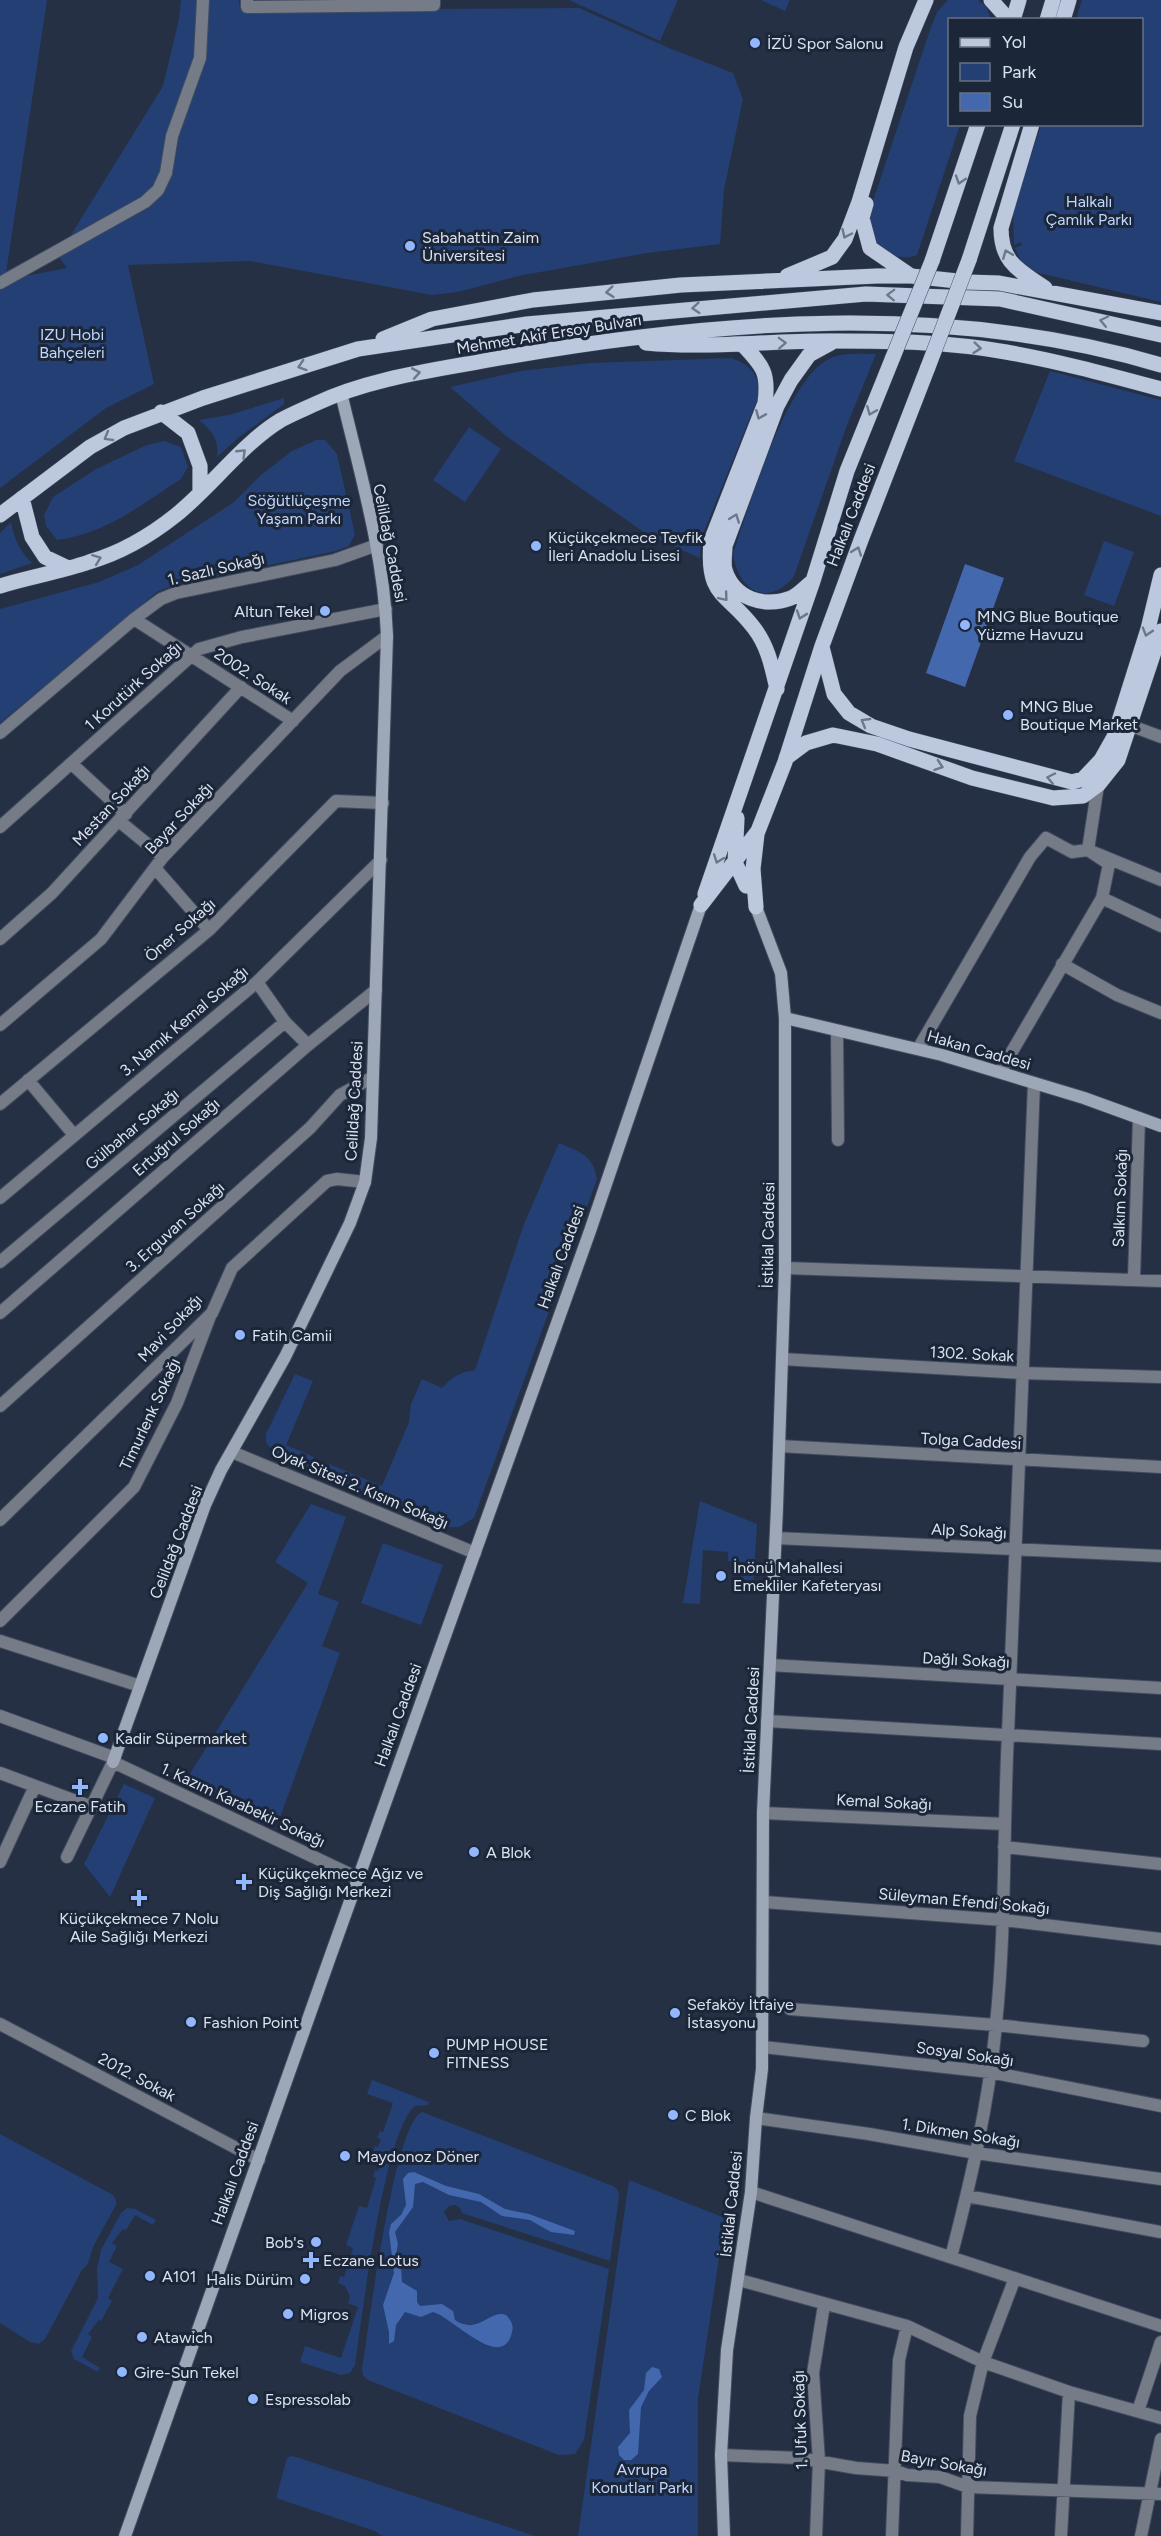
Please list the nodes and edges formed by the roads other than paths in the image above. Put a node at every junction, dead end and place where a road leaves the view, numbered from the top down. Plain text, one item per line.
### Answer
1 (203, 0) edge
2 (247, 0) edge
3 (434, 0) edge
4 (926, 0) edge
5 (937, 0) edge
6 (991, 0) edge
7 (1019, 0) edge
8 (1053, 0) edge
9 (1069, 0) edge
10 (1009, 18) edge
11 (1012, 18) edge
12 (1048, 18) edge
13 (1064, 18) edge
14 (977, 126) edge
15 (1012, 126) edge
16 (1031, 126) edge
17 (911, 276) junction
18 (773, 281) junction
19 (0, 283) edge
20 (1050, 291) junction
21 (1161, 313) edge
22 (1161, 335) edge
23 (619, 341) junction
24 (836, 341) junction
25 (743, 345) junction
26 (358, 348) junction
27 (1161, 365) edge
28 (1161, 389) edge
29 (341, 393) junction
30 (161, 412) junction
31 (200, 493) junction
32 (22, 498) junction
33 (0, 515) edge
34 (377, 545) junction
35 (68, 568) junction
36 (1161, 575) edge
37 (813, 581) junction
38 (0, 586) edge
39 (386, 609) junction
40 (134, 619) junction
41 (1161, 632) edge
42 (387, 636) junction
43 (822, 646) junction
44 (191, 656) junction
45 (241, 687) junction
46 (777, 689) junction
47 (293, 721) junction
48 (1129, 725) junction
49 (0, 733) edge
50 (1161, 737) edge
51 (786, 758) junction
52 (72, 764) junction
53 (1098, 785) junction
54 (383, 803) junction
55 (738, 803) junction
56 (122, 818) junction
57 (0, 827) edge
58 (758, 831) junction
59 (1088, 850) junction
60 (163, 857) junction
61 (381, 860) junction
62 (735, 862) junction
63 (155, 868) junction
64 (1161, 880) edge
65 (746, 886) junction
66 (716, 888) junction
67 (1102, 898) junction
68 (701, 905) junction
69 (756, 907) junction
70 (1161, 926) edge
71 (209, 930) junction
72 (0, 939) edge
73 (1062, 964) junction
74 (257, 982) junction
75 (376, 990) junction
76 (1161, 1013) edge
77 (785, 1018) junction
78 (285, 1022) junction
79 (0, 1025) edge
80 (837, 1031) junction
81 (308, 1044) junction
82 (918, 1049) junction
83 (1000, 1072) junction
84 (374, 1077) junction
85 (28, 1080) junction
86 (1034, 1083) junction
87 (0, 1104) edge
88 (1139, 1118) junction
89 (1160, 1123) edge
90 (74, 1134) junction
91 (837, 1140) dead end
92 (365, 1182) junction
93 (0, 1198) edge
94 (0, 1262) edge
95 (785, 1268) junction
96 (1026, 1276) junction
97 (1134, 1280) junction
98 (1161, 1281) edge
99 (0, 1313) edge
100 (212, 1313) junction
101 (782, 1359) junction
102 (1022, 1373) junction
103 (1161, 1377) edge
104 (0, 1406) edge
105 (779, 1446) junction
106 (232, 1452) junction
107 (1021, 1460) junction
108 (1161, 1467) edge
109 (0, 1520) edge
110 (776, 1538) junction
111 (1017, 1550) junction
112 (475, 1553) junction
113 (1161, 1556) edge
114 (0, 1621) edge
115 (0, 1641) edge
116 (770, 1665) junction
117 (1011, 1679) junction
118 (140, 1686) junction
119 (1161, 1688) edge
120 (0, 1716) edge
121 (767, 1721) junction
122 (1008, 1734) junction
123 (1161, 1744) edge
124 (114, 1760) junction
125 (0, 1773) edge
126 (34, 1786) junction
127 (92, 1807) junction
128 (763, 1813) junction
129 (1004, 1824) junction
130 (1004, 1847) junction
131 (2, 1854) edge
132 (67, 1857) dead end
133 (1161, 1864) edge
134 (358, 1878) junction
135 (764, 1902) junction
136 (1003, 1920) junction
137 (1161, 1939) edge
138 (790, 2009) dead end
139 (0, 2024) edge
140 (996, 2025) junction
141 (1143, 2041) dead end
142 (763, 2047) junction
143 (990, 2072) junction
144 (1161, 2106) edge
145 (756, 2118) junction
146 (976, 2153) junction
147 (259, 2160) junction
148 (1161, 2179) edge
149 (751, 2192) junction
150 (967, 2196) junction
151 (1161, 2232) edge
152 (951, 2257) junction
153 (1015, 2278) junction
154 (739, 2280) junction
155 (824, 2305) junction
156 (907, 2326) junction
157 (1161, 2326) edge
158 (1161, 2342) edge
159 (983, 2362) junction
160 (1070, 2392) junction
161 (1138, 2411) junction
162 (1161, 2418) edge
163 (1161, 2439) edge
164 (721, 2455) junction
165 (819, 2461) junction
166 (896, 2471) junction
167 (968, 2487) junction
168 (1063, 2492) junction
169 (1155, 2493) edge
170 (125, 2536) edge
171 (724, 2536) edge
172 (816, 2536) edge
173 (892, 2536) edge
174 (967, 2536) edge
175 (1061, 2536) edge
176 (1140, 2536) edge

1 - 19 street
2 - 3 street
4 -> 18 main road
5 - 17 main road
6 - 10 main road
7 - 11 main road
8 - 12 main road
9 - 13 main road
14 -> 37 main road, Halkalı Caddesi, bridge
43 -> 15 main road, Halkalı Caddesi, bridge
20 -> 16 main road
17 - 18 main road
17 - 20 main road
18 -> 26 main road
20 - 21 main road
22 -> 26 main road, Mehmet Akif Ersoy Bulvarı
23 - 25 main road
23 - 27 main road, Mehmet Akif Ersoy Bulvarı
29 -> 23 main road, Mehmet Akif Ersoy Bulvarı
25 -> 24 main road
24 -> 28 main road
37 -> 24 main road
25 -> 46 main road
26 -> 30 main road, Mehmet Akif Ersoy Bulvarı
31 -> 29 main road, Mehmet Akif Ersoy Bulvarı
29 - 34 street, Celildağ Caddesi
30 - 31 main road
30 -> 32 main road, Mehmet Akif Ersoy Bulvarı
35 -> 31 main road, Mehmet Akif Ersoy Bulvarı
32 - 33 main road, Mehmet Akif Ersoy Bulvarı
32 - 35 main road
34 - 39 street, Celildağ Caddesi
34 - 40 street, 1. Sazlı Sokağı
35 - 38 main road, Mehmet Akif Ersoy Bulvarı
36 -> 43 main road
37 -> 46 main road, Halkalı Caddesi
39 - 42 street, Celildağ Caddesi
39 - 44 street, 1 Korutürk Sokağı
40 - 44 street, 2002. Sokak
40 - 49 street, 1. Sazlı Sokağı
41 - 48 main road
42 - 47 street, Bayar Sokağı
42 - 54 street, Celildağ Caddesi
43 - 51 main road, Halkalı Caddesi
44 - 45 street, 2002. Sokak
44 - 52 street, 1 Korutürk Sokağı
45 - 47 street, 2002. Sokak
45 - 56 street, Mestan Sokağı
46 - 55 main road, Halkalı Caddesi
47 - 60 street, Bayar Sokağı
48 - 50 street
48 - 53 main road
51 -> 53 main road
51 - 58 main road, Halkalı Caddesi
52 - 56 street
52 - 57 street, 1 Korutürk Sokağı
53 - 59 street
54 - 61 street, Celildağ Caddesi
54 - 71 street, Öner Sokağı
55 - 62 main road
55 -> 68 main road, Halkalı Caddesi
56 - 60 street
56 - 72 street, Mestan Sokağı
58 - 62 main road, Halkalı Caddesi
58 - 69 main road
59 - 64 street
59 - 67 street
59 - 82 street
60 - 63 street, Bayar Sokağı
61 - 74 street, 3. Namık Kemal Sokağı
61 - 75 street, Celildağ Caddesi
62 - 65 main road
62 - 66 main road, Halkalı Caddesi
63 - 71 street
63 - 79 street, Bayar Sokağı
65 - 66 main road
65 - 69 main road
66 - 68 main road, Halkalı Caddesi
67 - 70 street
67 - 73 street
68 - 112 street, Halkalı Caddesi
69 - 77 street, İstiklal Caddesi
71 - 85 street, Öner Sokağı
73 - 76 street
73 - 83 street
74 - 78 street
74 - 90 street, 3. Namık Kemal Sokağı
75 - 81 street, Ertuğrul Sokağı
75 - 84 street, Celildağ Caddesi
77 - 80 street, Hakan Caddesi
77 - 95 street, İstiklal Caddesi
78 - 81 street
78 - 94 street, Gülbahar Sokağı
80 - 82 street, Hakan Caddesi
80 - 91 street
81 - 99 street, Ertuğrul Sokağı
82 - 83 street, Hakan Caddesi
83 - 86 street, Hakan Caddesi
84 - 92 street, Celildağ Caddesi
84 - 104 street, 3. Erguvan Sokağı
85 - 87 street, Öner Sokağı
85 - 90 street
86 - 88 street, Hakan Caddesi
86 - 96 street
88 - 89 street, Hakan Caddesi
88 - 97 street, Salkım Sokağı
90 - 93 street, 3. Namık Kemal Sokağı
92 - 100 street, Mavi Sokağı
92 - 106 street, Celildağ Caddesi
95 - 96 street
95 - 101 street, İstiklal Caddesi
96 - 97 street
96 - 102 street
97 - 98 street
100 - 109 street, Mavi Sokağı
100 - 114 street, Timurlenk Sokağı
101 - 102 street, 1302. Sokak
101 - 105 street, İstiklal Caddesi
102 - 103 street, 1302. Sokak
102 - 107 street
105 - 107 street, Tolga Caddesi
105 - 110 street, İstiklal Caddesi
106 - 112 street, Oyak Sitesi 2. Kısım Sokağı
106 - 118 street, Celildağ Caddesi
107 - 108 street, Tolga Caddesi
107 - 111 street
110 - 111 street, Alp Sokağı
110 - 116 street, İstiklal Caddesi
111 - 113 street, Alp Sokağı
111 - 117 street
112 - 134 street, Halkalı Caddesi
115 - 118 street
116 - 117 street, Dağlı Sokağı
116 - 121 street, İstiklal Caddesi
117 - 119 street, Dağlı Sokağı
117 - 122 street
118 - 124 street, Celildağ Caddesi
120 - 124 street, 1. Kazım Karabekir Sokağı
121 - 122 street
121 - 128 street, İstiklal Caddesi
122 - 123 street
122 - 129 street
124 - 127 street
124 - 134 street, 1. Kazım Karabekir Sokağı
125 - 126 street
126 - 127 street
126 - 131 street
127 - 132 street
128 - 129 street, Kemal Sokağı
128 - 135 street, İstiklal Caddesi
129 - 130 street
130 - 133 street
130 - 136 street
134 - 147 street, Halkalı Caddesi
135 - 136 street, Süleyman Efendi Sokağı
135 - 142 street, İstiklal Caddesi
136 - 137 street, Süleyman Efendi Sokağı
136 - 140 street
138 - 140 street
139 - 147 street, 2012. Sokak
140 - 141 street
140 - 143 street
142 - 143 street, Sosyal Sokağı
142 - 145 street, İstiklal Caddesi
143 - 144 street, Sosyal Sokağı
143 - 146 street
145 - 146 street, 1. Dikmen Sokağı
145 - 149 street, İstiklal Caddesi
146 - 148 street, 1. Dikmen Sokağı
146 - 150 street
147 - 170 street, Halkalı Caddesi
149 - 152 street
149 - 154 street, İstiklal Caddesi
150 - 151 street
150 - 152 street
152 - 153 street
153 - 157 street
153 - 159 street
154 - 155 street
154 - 164 street, İstiklal Caddesi
155 - 156 street
155 - 165 street, 1. Ufuk Sokağı
156 - 159 street
156 - 166 street
158 - 161 street
159 - 160 street
159 - 167 street
160 - 161 street
160 - 168 street
161 - 162 street
163 - 169 street
164 - 165 street, Bayır Sokağı
164 - 171 street, İstiklal Caddesi
165 - 166 street, Bayır Sokağı
165 - 172 street, 1. Ufuk Sokağı
166 - 167 street, Bayır Sokağı
166 - 173 street
167 - 168 street, Bayır Sokağı
167 - 174 street
168 - 169 street, Bayır Sokağı
168 - 175 street
169 - 176 street

